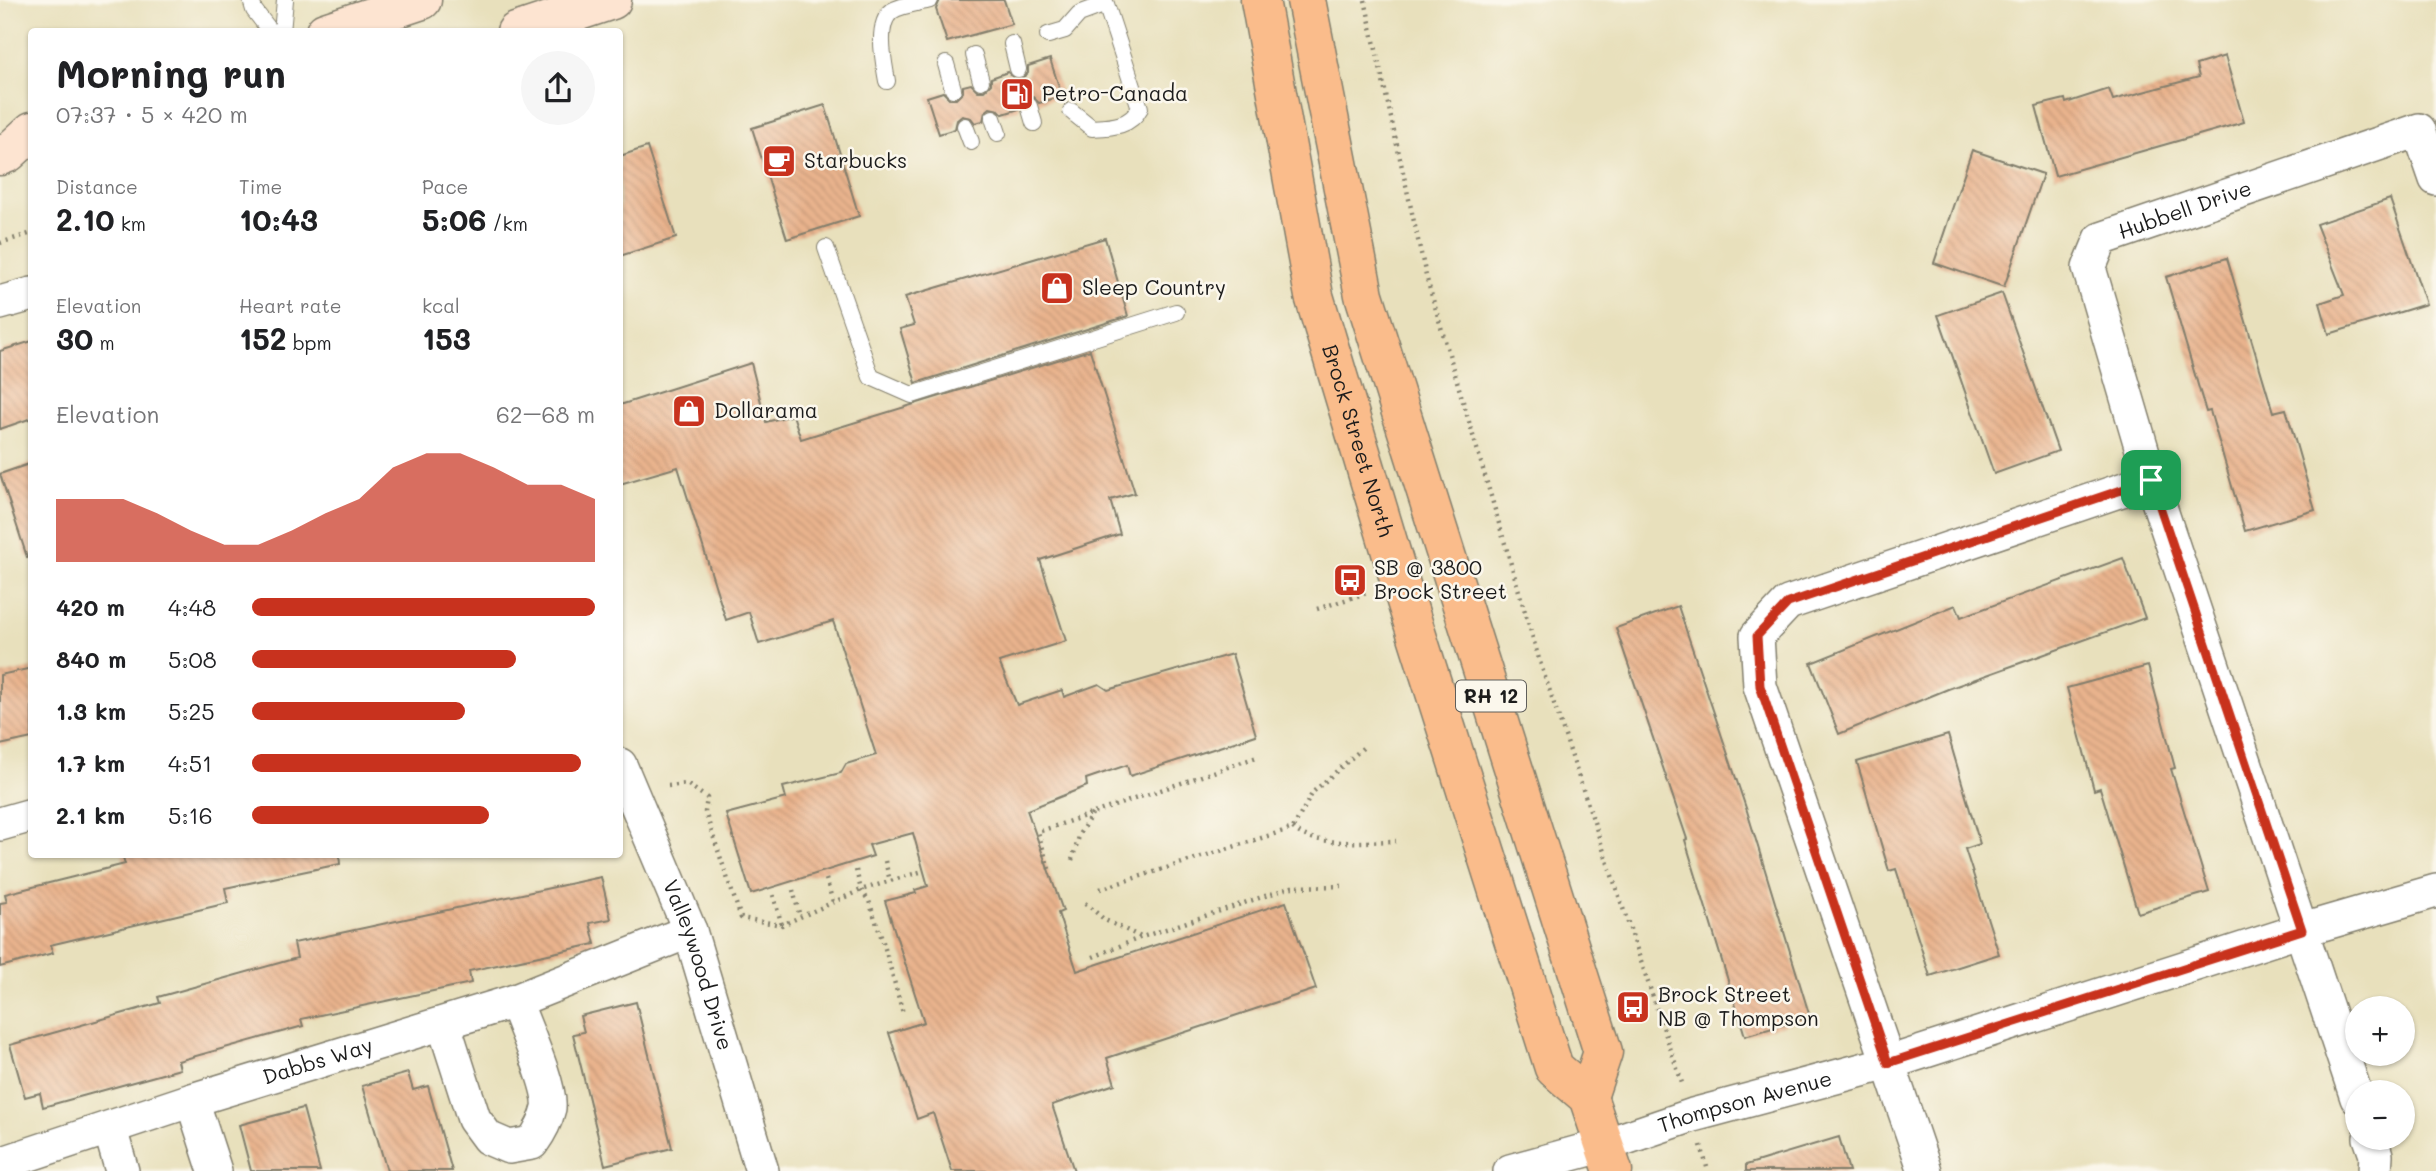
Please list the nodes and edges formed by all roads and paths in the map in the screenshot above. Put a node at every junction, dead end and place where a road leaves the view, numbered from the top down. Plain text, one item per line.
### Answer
1 (251, 0) edge
2 (285, 0) edge
3 (422, 0) edge
4 (612, 0) edge
5 (930, 0) edge
6 (1259, 0) edge
7 (1308, 0) edge
8 (1365, 0) edge
9 (1101, 2) edge
10 (268, 28) edge
11 (282, 28) edge
12 (337, 28) edge
13 (528, 28) edge
14 (1048, 35) dead end
15 (1012, 44) dead end
16 (974, 55) dead end
17 (946, 64) dead end
18 (1018, 69) dead end
19 (887, 81) dead end
20 (981, 81) dead end
21 (953, 89) dead end
22 (1029, 106) dead end
23 (1071, 111) dead end
24 (1034, 123) dead end
25 (2436, 179) edge
26 (28, 234) edge
27 (0, 243) edge
28 (826, 248) dead end
29 (28, 295) edge
30 (0, 303) edge
31 (1176, 313) dead end
32 (2151, 480) junction
33 (1400, 582) junction
34 (1317, 609) dead end
35 (1365, 746) dead end
36 (1257, 757) dead end
37 (623, 772) edge
38 (668, 786) dead end
39 (1092, 814) junction
40 (28, 816) edge
41 (0, 824) edge
42 (1293, 828) junction
43 (1396, 841) dead end
44 (1072, 860) dead end
45 (885, 861) dead end
46 (1049, 869) dead end
47 (856, 870) dead end
48 (923, 870) dead end
49 (827, 879) dead end
50 (890, 881) junction
51 (1345, 886) dead end
52 (1100, 889) dead end
53 (793, 890) dead end
54 (861, 890) junction
55 (2436, 891) edge
56 (773, 895) dead end
57 (833, 902) junction
58 (1085, 902) dead end
59 (800, 917) junction
60 (782, 925) junction
61 (2302, 930) junction
62 (690, 931) junction
63 (1142, 937) junction
64 (1093, 957) dead end
65 (515, 1001) junction
66 (903, 1013) dead end
67 (444, 1025) junction
68 (1888, 1063) junction
69 (2351, 1080) edge
70 (1588, 1097) junction
71 (192, 1100) junction
72 (1693, 1115) junction
73 (110, 1129) junction
74 (2374, 1150) edge
75 (1609, 1158) edge
76 (0, 1164) edge
77 (122, 1171) edge
78 (215, 1171) edge
79 (762, 1171) edge
80 (1510, 1171) edge
81 (1925, 1171) edge
82 (2375, 1171) edge

1 - 10 lane
2 - 11 lane
3 - 12 main road
4 - 13 main road
5 - 19 lane
6 - 33 main road, Brock Street North / RH 12
7 - 70 main road, RH 12
8 - 72 path
9 - 14 lane
9 - 23 lane
15 - 18 lane
16 - 20 lane
17 - 21 lane
22 - 24 lane
25 - 32 street, Hubbell Drive
26 - 27 path
28 - 31 lane
29 - 30 street
32 - 61 street
32 - 68 street
33 - 34 path
33 - 70 main road, Brock Street North / RH 12
35 - 42 path
36 - 39 path
37 - 62 street, Valleywood Drive
38 - 60 path
39 - 44 path
39 - 46 path
40 - 41 street
42 - 43 path
42 - 52 path
45 - 50 path
47 - 54 path
48 - 50 path
49 - 57 path
50 - 54 path
51 - 63 path
53 - 59 path
54 - 57 path
54 - 66 path
55 - 61 street, Thompson Avenue
56 - 60 path
57 - 59 path
58 - 63 path
59 - 60 path
61 - 68 street, Thompson Avenue
61 - 69 street
62 - 65 street, Dabbs Way
62 - 79 street, Valleywood Drive
63 - 64 path
65 - 67 street, Dabbs Way
65 - 67 street
67 - 71 street, Dabbs Way
68 - 72 street, Thompson Avenue
68 - 81 street
70 - 75 main road, Brock Street North / RH 12
71 - 73 street, Dabbs Way
71 - 78 street
72 - 75 street, Thompson Avenue
73 - 76 street, Dabbs Way
73 - 77 street
74 - 82 street
75 - 80 street, Thompson Avenue

